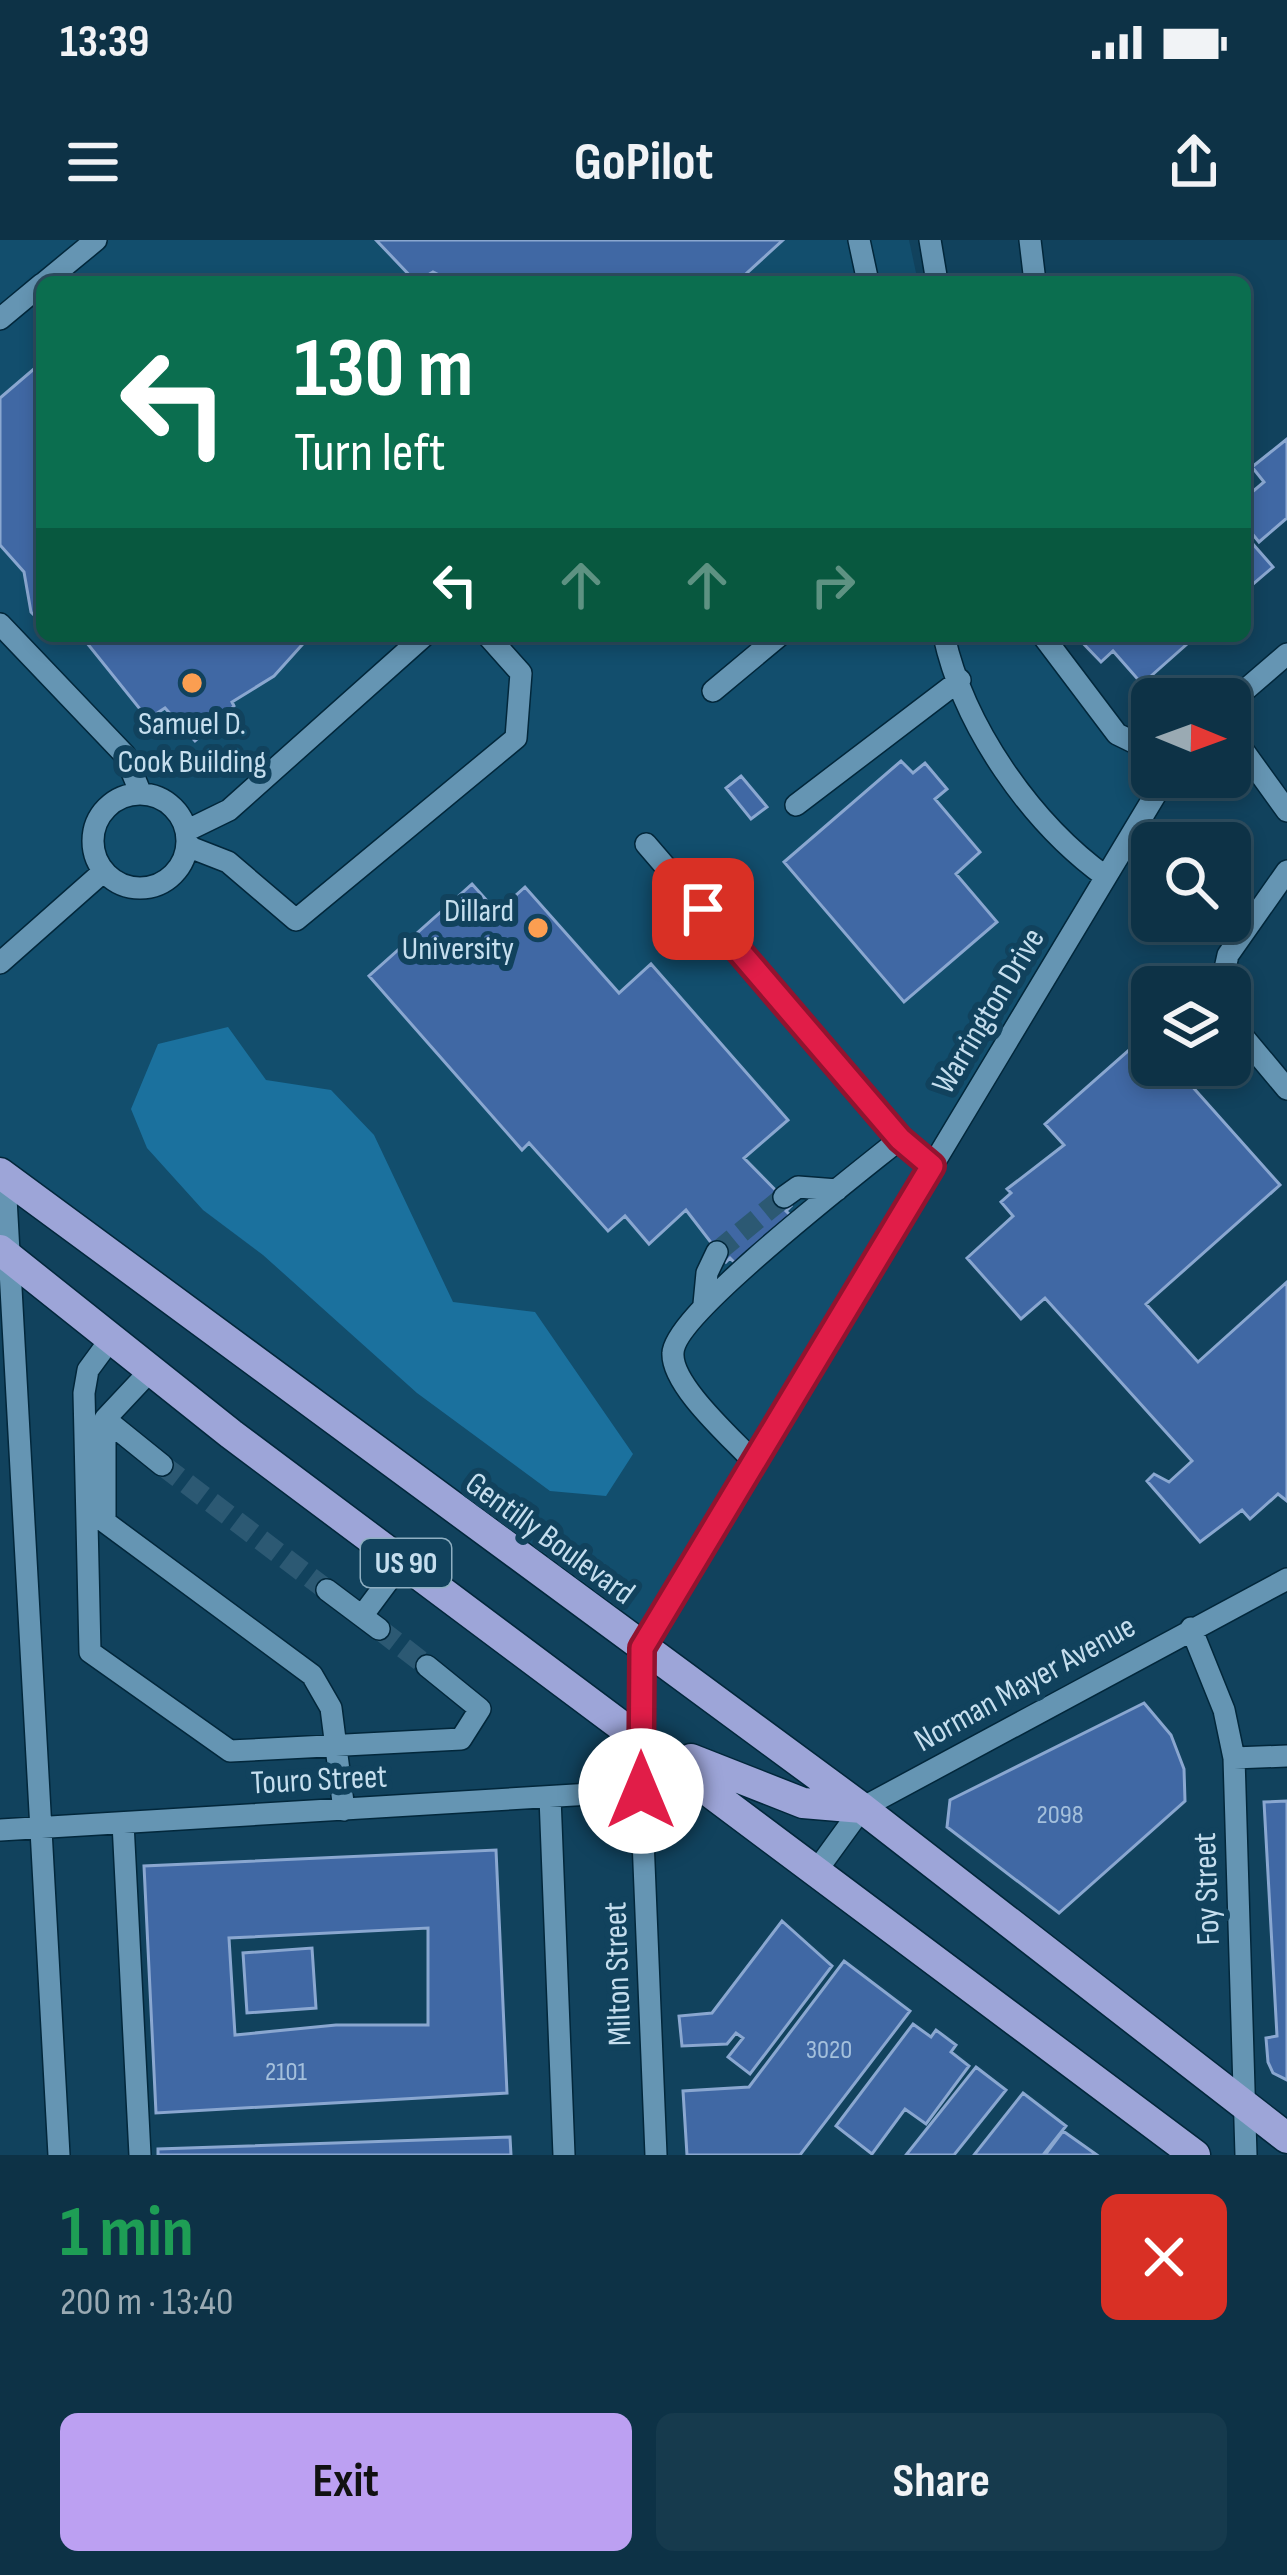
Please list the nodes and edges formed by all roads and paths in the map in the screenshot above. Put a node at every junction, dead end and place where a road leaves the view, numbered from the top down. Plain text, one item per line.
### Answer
1 (96, 240) edge
2 (859, 240) edge
3 (930, 240) edge
4 (1030, 240) edge
5 (52, 276) edge
6 (867, 276) edge
7 (936, 276) edge
8 (1034, 276) edge
9 (36, 290) edge
10 (0, 319) edge
11 (0, 624) edge
12 (417, 642) edge
13 (493, 642) edge
14 (772, 642) edge
15 (946, 642) edge
16 (1048, 642) edge
17 (1287, 654) edge
18 (959, 680) junction
19 (1251, 685) edge
20 (713, 691) dead end
21 (1131, 741) edge
22 (1251, 761) edge
23 (141, 794) junction
24 (1153, 798) edge
25 (796, 805) dead end
26 (1287, 812) edge
27 (186, 839) junction
28 (646, 844) dead end
29 (104, 871) junction
30 (1287, 871) edge
31 (1106, 877) junction
32 (0, 963) edge
33 (1225, 966) edge
34 (1251, 1046) edge
35 (1287, 1088) edge
36 (900, 1139) junction
37 (932, 1166) junction
38 (2, 1178) edge
39 (837, 1190) junction
40 (784, 1197) tunnel mouth
41 (717, 1252) tunnel mouth
42 (5, 1254) edge
43 (704, 1304) junction
44 (110, 1340) junction
45 (150, 1371) junction
46 (105, 1420) junction
47 (754, 1462) junction
48 (162, 1465) tunnel mouth
49 (403, 1562) junction
50 (1287, 1579) edge
51 (327, 1590) tunnel mouth
52 (1191, 1628) junction
53 (642, 1648) junction
54 (427, 1666) tunnel mouth
55 (641, 1738) junction
56 (333, 1746) junction
57 (1287, 1756) edge
58 (1234, 1758) junction
59 (641, 1791) junction
60 (550, 1797) junction
61 (862, 1808) junction
62 (344, 1810) junction
63 (123, 1823) junction
64 (42, 1828) junction
65 (0, 1830) edge
66 (817, 1870) junction
67 (1244, 2106) junction
68 (1287, 2141) edge
69 (59, 2155) edge
70 (140, 2155) edge
71 (564, 2155) edge
72 (656, 2155) edge
73 (1195, 2155) edge
74 (1246, 2155) edge
75 (1279, 2155) edge

1 - 5 street
2 - 6 street
3 - 7 street
4 - 8 street
9 - 10 street
11 - 23 street
12 - 27 street
13 - 27 street
14 - 20 street
15 - 18 street
16 - 21 street
17 - 19 street
18 - 25 street
18 - 31 street
22 - 26 street
23 - 27 street
23 - 29 street
24 - 31 street, Warrington Drive
27 - 29 street
28 - 36 street
29 - 32 street
30 - 33 street
31 - 37 street, Warrington Drive
34 - 35 street
36 - 37 street
36 - 39 street
37 - 47 street, Warrington Drive
38 - 42 street
38 - 53 main road, Gentilly Boulevard / US 90
39 - 40 street
39 - 43 street
41 - 43 street
42 - 44 main road, US 90
42 - 64 street
43 - 47 street
44 - 45 main road, US 90
44 - 56 street
45 - 46 street
45 - 49 main road, US 90
46 - 48 street
46 - 56 street
47 - 53 street, Warrington Drive
49 - 51 street
49 - 55 main road, US 90
50 - 52 street, Norman Mayer Avenue
52 - 58 street, Foy Street
52 - 61 street, Norman Mayer Avenue
53 - 55 street
53 - 61 main road, Gentilly Boulevard / US 90
54 - 56 street
55 - 59 street
55 - 61 main road
55 - 66 main road, US 90
56 - 62 street
57 - 58 street
58 - 67 street, Foy Street
59 - 60 street, Touro Street
59 - 72 street, Milton Street
60 - 62 street, Touro Street
60 - 71 street
61 - 66 street, Norman Mayer Avenue
61 - 67 main road, Gentilly Boulevard / US 90
62 - 63 street, Touro Street
63 - 64 street, Touro Street
63 - 70 street
64 - 65 street, Touro Street
64 - 69 street
66 - 73 main road, US 90
67 - 68 main road, Gentilly Boulevard / US 90
67 - 74 street, Foy Street
68 - 75 street

